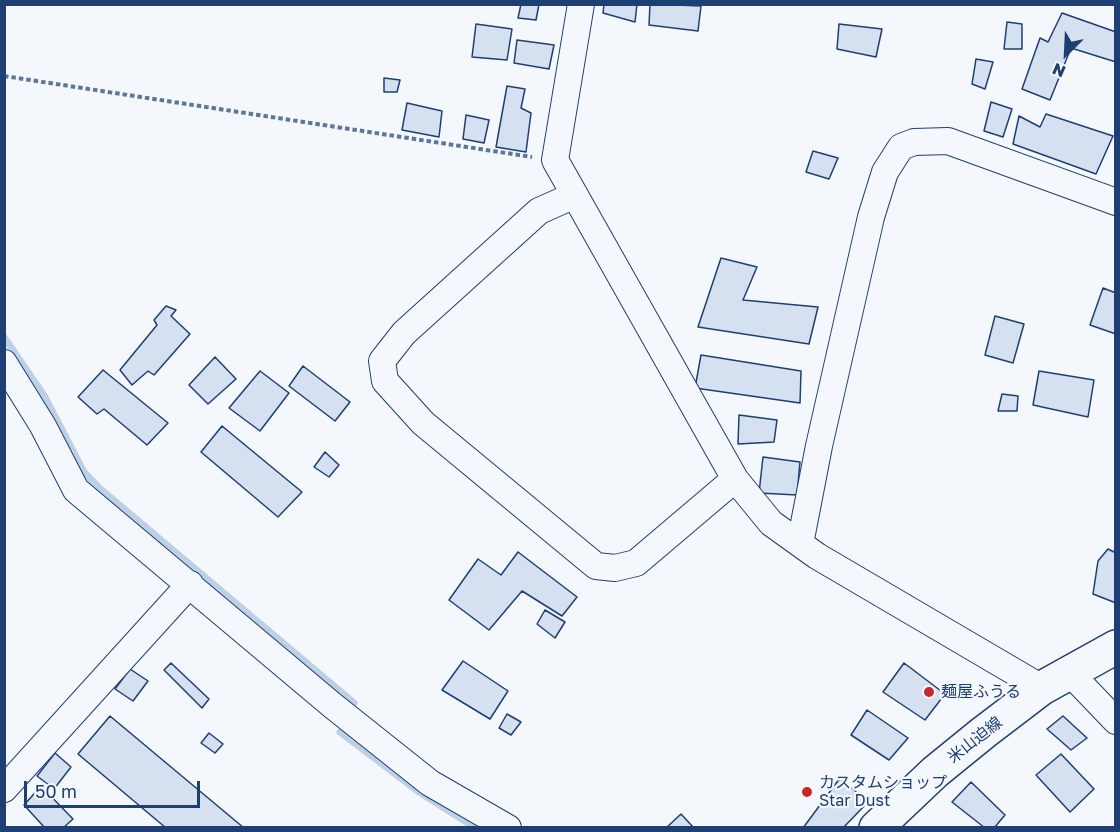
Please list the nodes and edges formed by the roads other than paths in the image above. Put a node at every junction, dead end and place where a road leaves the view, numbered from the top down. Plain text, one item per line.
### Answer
1 (581, 4) edge
2 (575, 195) junction
3 (1116, 202) edge
4 (4, 363) edge
5 (735, 479) junction
6 (800, 544) junction
7 (190, 584) junction
8 (1116, 647) edge
9 (1056, 680) junction
10 (1116, 721) edge
11 (4, 789) edge
12 (508, 828) edge
13 (876, 828) edge

1 - 2 street
2 - 5 street
2 - 5 street
3 - 6 street
4 - 7 street
5 - 6 street
6 - 9 street
7 - 11 street
7 - 12 street
8 - 9 main road, 米山迫線
9 - 10 street
9 - 13 main road, 米山迫線

